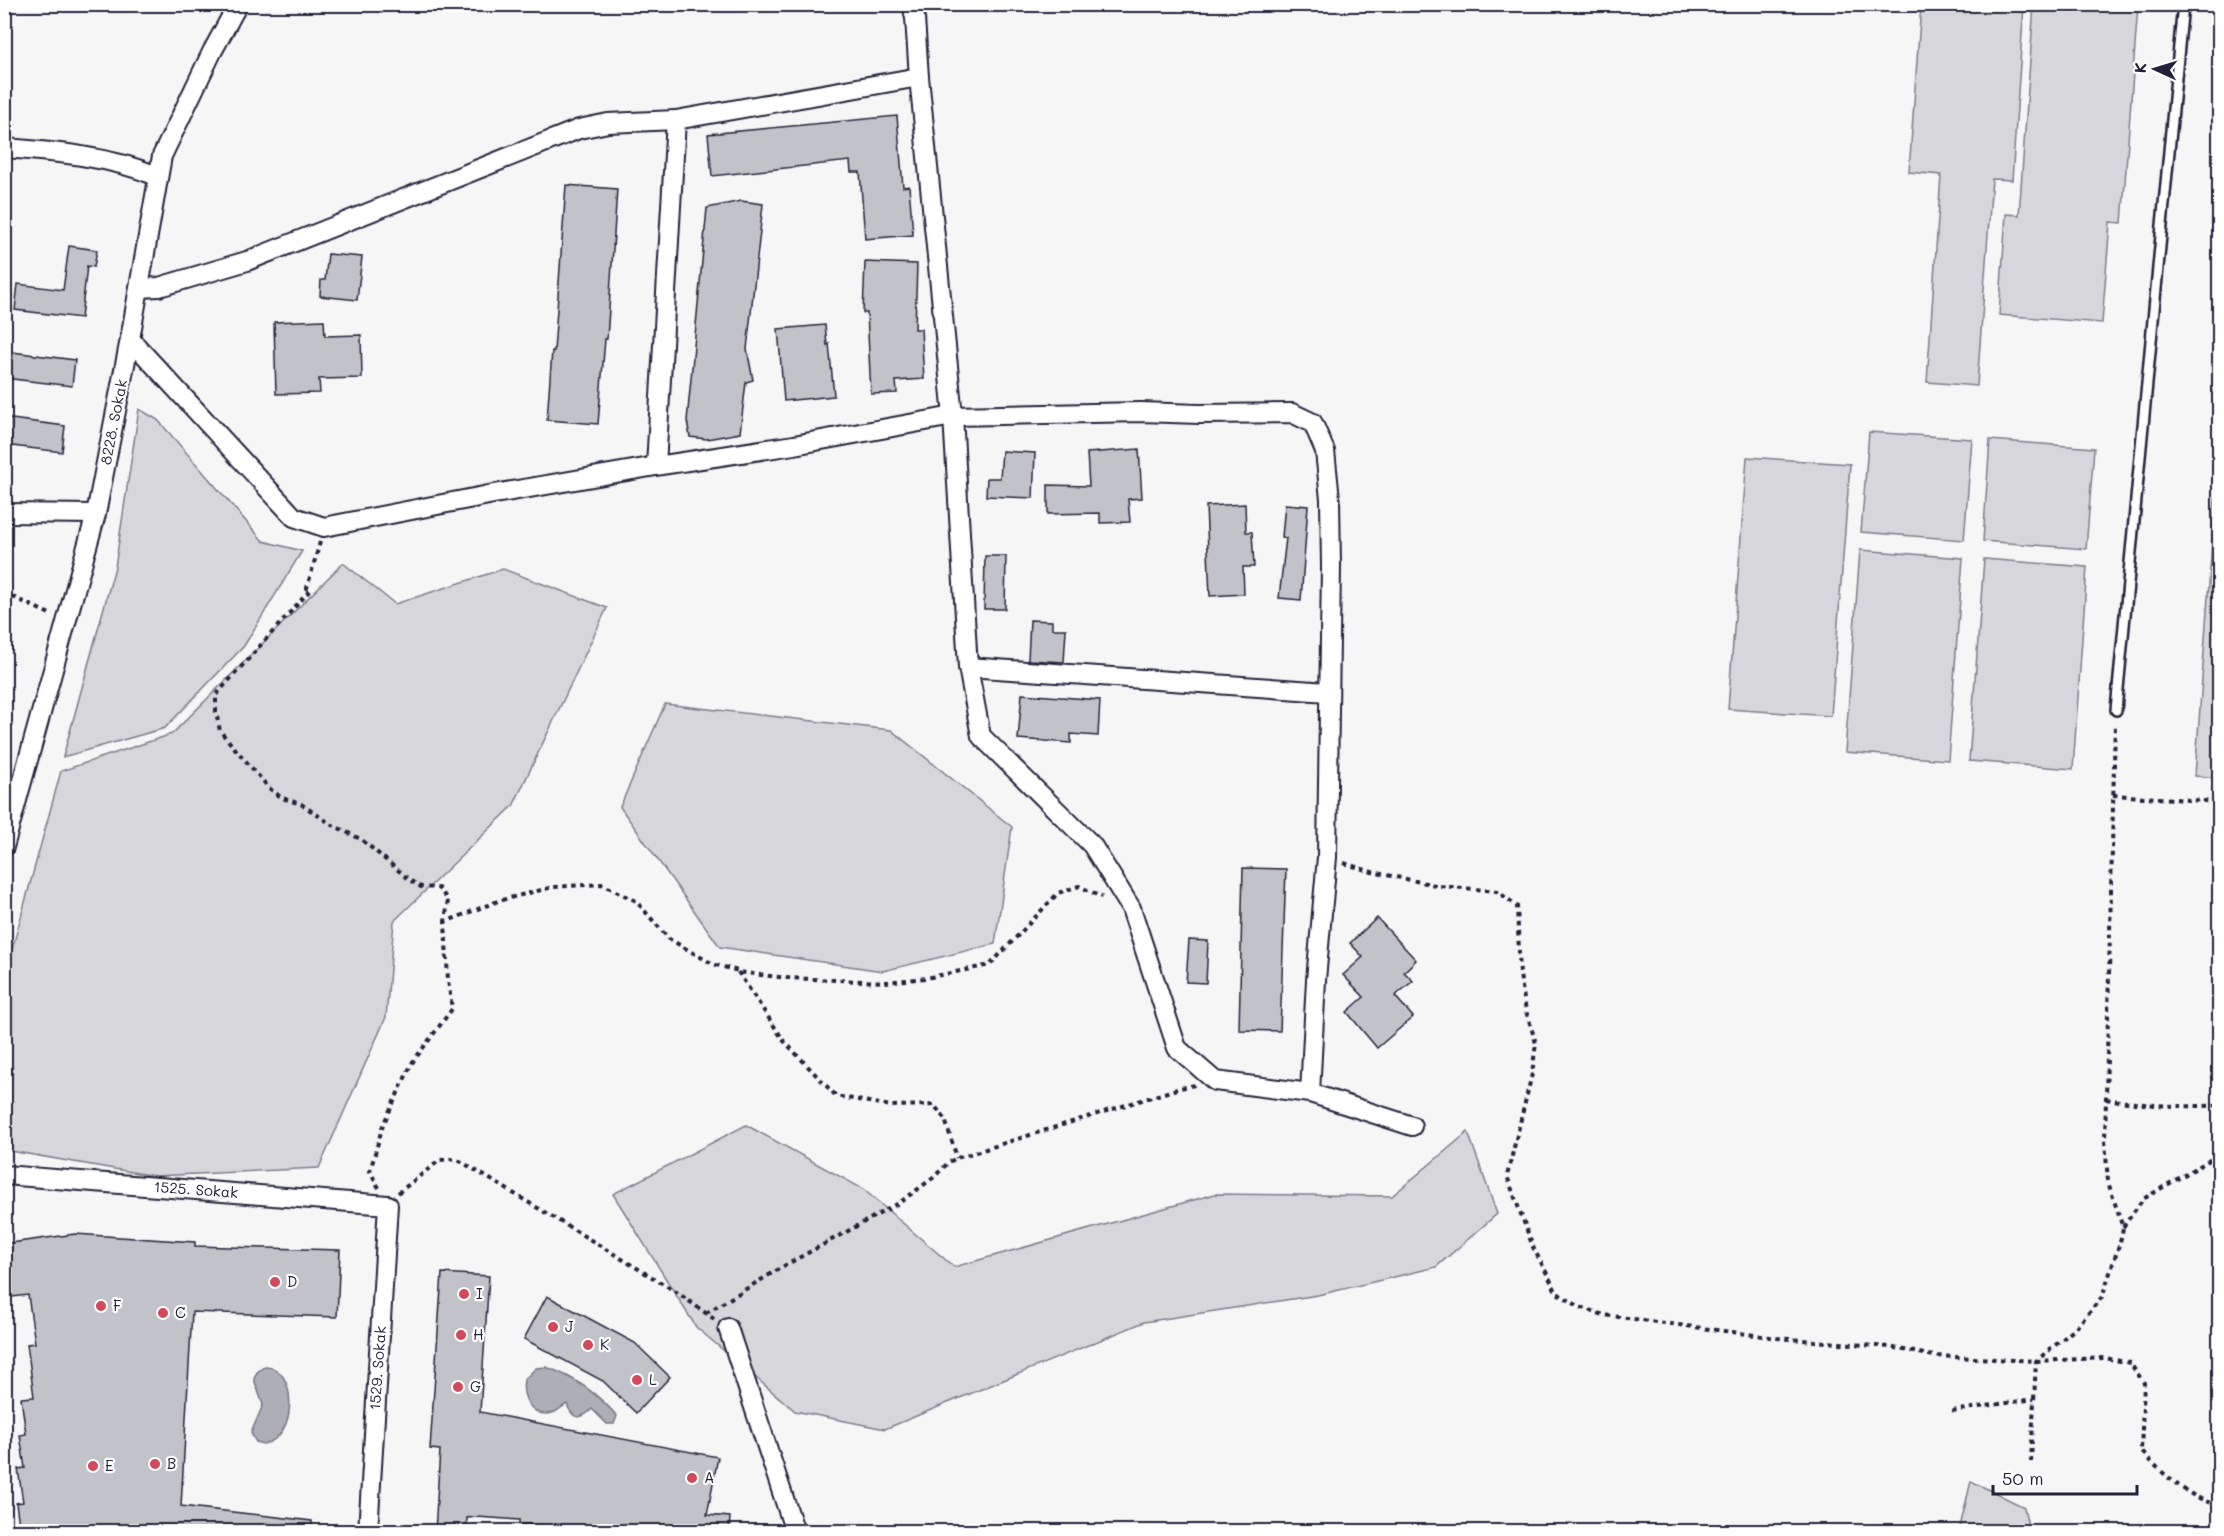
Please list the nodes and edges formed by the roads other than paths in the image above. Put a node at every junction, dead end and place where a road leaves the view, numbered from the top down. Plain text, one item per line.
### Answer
1 (237, 4) edge
2 (912, 4) edge
3 (2183, 4) edge
4 (919, 77) junction
5 (676, 120) junction
6 (4, 148) edge
7 (157, 176) junction
8 (139, 288) junction
9 (130, 339) junction
10 (952, 416) junction
11 (656, 466) junction
12 (4, 513) edge
13 (96, 514) junction
14 (968, 667) junction
15 (1328, 692) junction
16 (2116, 710) road end
17 (4, 848) edge
18 (1310, 1094) junction
19 (1412, 1126) dead end
20 (4, 1175) edge
21 (388, 1205) joint
22 (728, 1328) road end
23 (368, 1532) edge
24 (795, 1532) edge

1 - 7 street, 8228. Sokak
2 - 4 street
3 - 16 lane
4 - 5 street
4 - 10 street
5 - 8 street
5 - 11 street
6 - 7 street
7 - 8 street, 8228. Sokak
8 - 9 street, 8228. Sokak
9 - 11 street
9 - 13 street, 8228. Sokak
10 - 11 street
10 - 14 street
10 - 15 street
12 - 13 street
13 - 17 street, 8228. Sokak
14 - 15 street
14 - 18 street
15 - 18 street
18 - 19 street
20 - 21 street, 1525. Sokak
21 - 23 street, 1529. Sokak
22 - 24 street

